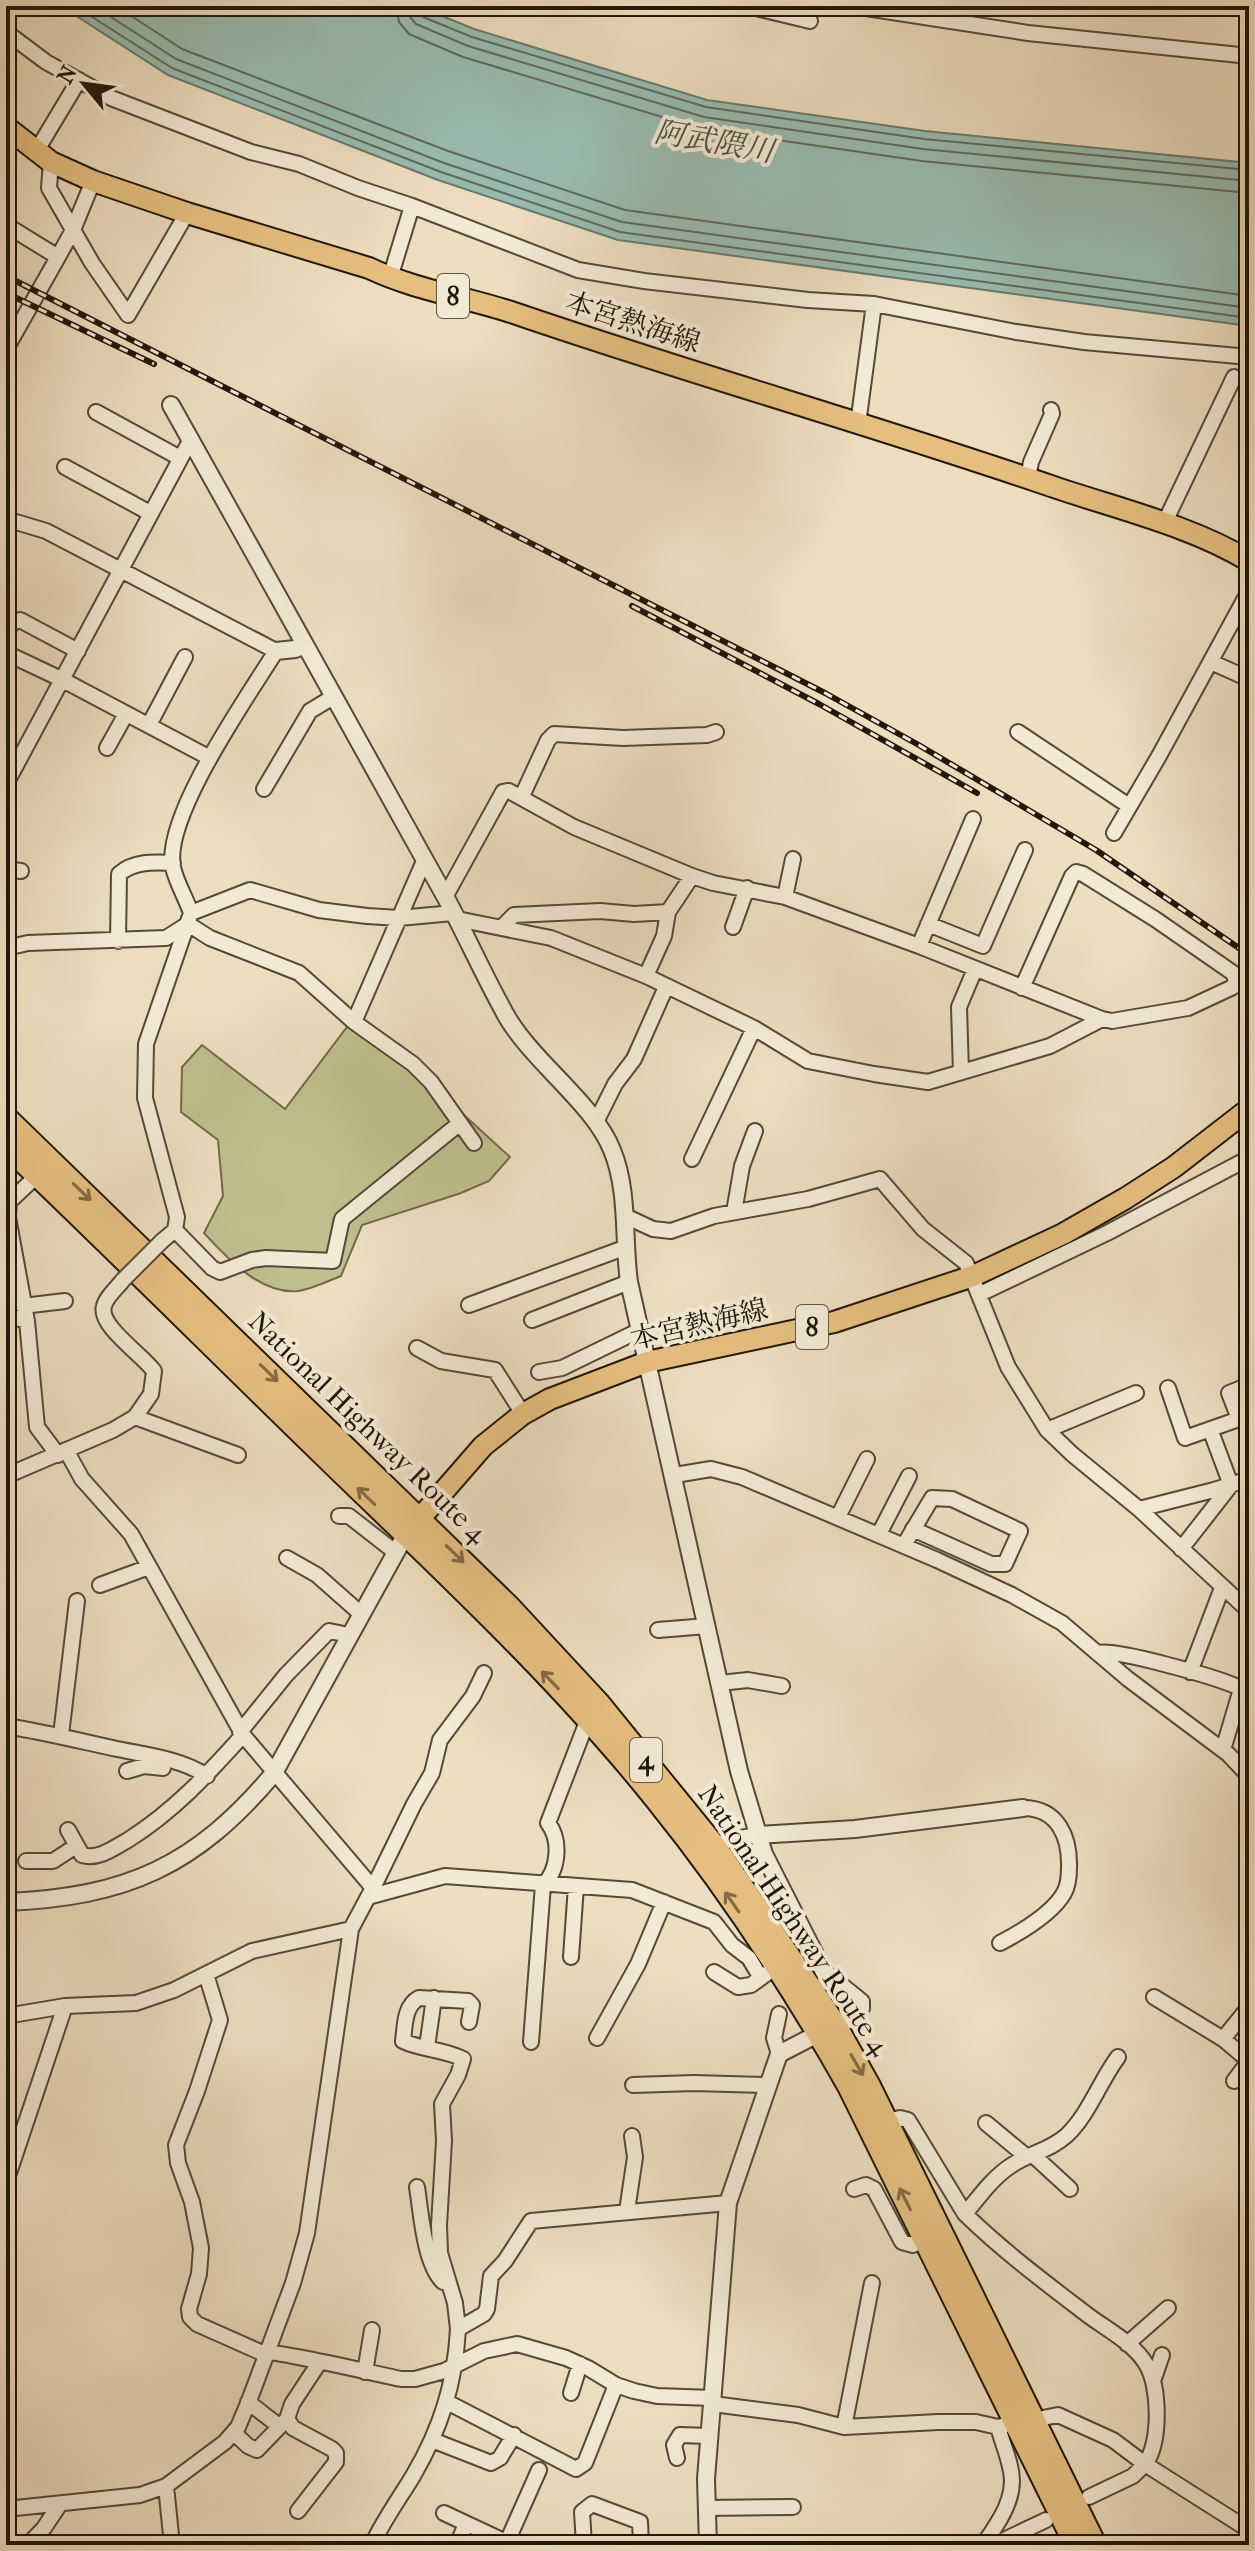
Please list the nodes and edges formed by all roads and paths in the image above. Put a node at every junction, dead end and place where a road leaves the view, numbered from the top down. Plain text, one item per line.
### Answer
1 (748, 6) edge
2 (853, 6) edge
3 (810, 21) dead end
4 (6, 32) edge
5 (1249, 56) edge
6 (79, 80) junction
7 (6, 127) edge
8 (44, 156) junction
9 (93, 181) junction
10 (412, 206) junction
11 (187, 213) junction
12 (6, 225) edge
13 (73, 230) junction
14 (58, 257) junction
15 (390, 278) junction
16 (874, 304) junction
17 (6, 349) edge
18 (1249, 357) edge
19 (1234, 377) dead end
20 (171, 405) dead end
21 (1051, 410) dead end
22 (96, 412) dead end
23 (858, 424) junction
24 (191, 439) junction
25 (180, 458) junction
26 (65, 467) dead end
27 (1028, 478) junction
28 (150, 513) junction
29 (6, 519) edge
30 (1164, 524) junction
31 (1249, 561) edge
32 (120, 572) junction
33 (1249, 591) edge
34 (6, 633) edge
35 (305, 645) junction
36 (78, 651) junction
37 (276, 651) junction
38 (6, 653) edge
39 (185, 657) dead end
40 (1211, 662) junction
41 (61, 679) junction
42 (1249, 679) edge
43 (333, 697) junction
44 (126, 714) junction
45 (149, 725) junction
46 (716, 732) dead end
47 (1018, 732) dead end
48 (107, 748) dead end
49 (210, 758) junction
50 (10, 766) edge
51 (6, 784) edge
52 (264, 789) dead end
53 (522, 796) junction
54 (1129, 806) junction
55 (973, 819) dead end
56 (1114, 833) dead end
57 (1025, 850) dead end
58 (793, 859) dead end
59 (424, 861) junction
60 (173, 863) junction
61 (692, 876) junction
62 (747, 888) junction
63 (445, 897) junction
64 (785, 897) junction
65 (668, 912) junction
66 (455, 916) junction
67 (190, 918) junction
68 (399, 918) junction
69 (928, 924) junction
70 (733, 927) dead end
71 (501, 928) junction
72 (118, 941) junction
73 (919, 946) junction
74 (6, 948) edge
75 (975, 969) junction
76 (646, 976) junction
77 (666, 987) junction
78 (1022, 988) junction
79 (1102, 1019) junction
80 (354, 1022) junction
81 (754, 1028) junction
82 (961, 1072) junction
83 (1249, 1109) edge
84 (6, 1118) edge
85 (596, 1122) junction
86 (460, 1123) junction
87 (755, 1131) dead end
88 (474, 1143) dead end
89 (6, 1145) edge
90 (1249, 1158) edge
91 (692, 1159) dead end
92 (44, 1168) junction
93 (734, 1212) junction
94 (625, 1216) junction
95 (7, 1218) edge
96 (175, 1230) junction
97 (624, 1248) junction
98 (629, 1282) junction
99 (977, 1285) junction
100 (65, 1301) dead end
101 (469, 1305) dead end
102 (25, 1314) junction
103 (6, 1315) edge
104 (532, 1320) dead end
105 (640, 1330) junction
106 (417, 1348) dead end
107 (647, 1362) junction
108 (539, 1372) dead end
109 (1249, 1385) edge
110 (1168, 1388) dead end
111 (1136, 1393) dead end
112 (523, 1414) junction
113 (135, 1417) junction
114 (1210, 1429) junction
115 (1047, 1430) junction
116 (62, 1452) junction
117 (238, 1455) dead end
118 (867, 1459) dead end
119 (675, 1475) junction
120 (6, 1476) edge
121 (909, 1476) dead end
122 (1242, 1484) edge
123 (1139, 1509) junction
124 (339, 1516) dead end
125 (838, 1517) junction
126 (913, 1529) junction
127 (879, 1534) junction
128 (406, 1535) junction
129 (904, 1545) junction
130 (1181, 1549) junction
131 (287, 1558) dead end
132 (149, 1567) junction
133 (100, 1585) dead end
134 (1222, 1588) junction
135 (77, 1601) dead end
136 (1247, 1606) edge
137 (360, 1613) junction
138 (707, 1626) junction
139 (658, 1630) dead end
140 (349, 1635) junction
141 (1099, 1653) junction
142 (1190, 1672) junction
143 (484, 1673) dead end
144 (720, 1683) junction
145 (782, 1686) dead end
146 (1245, 1692) edge
147 (588, 1719) junction
148 (6, 1726) edge
149 (242, 1733) junction
150 (61, 1735) junction
151 (1223, 1750) junction
152 (186, 1766) junction
153 (127, 1771) dead end
154 (274, 1773) junction
155 (207, 1776) junction
156 (1249, 1776) edge
157 (1023, 1808) joint
158 (68, 1830) dead end
159 (757, 1835) junction
160 (76, 1846) junction
161 (715, 1847) junction
162 (26, 1861) dead end
163 (543, 1885) junction
164 (576, 1886) junction
165 (371, 1893) junction
166 (6, 1902) edge
167 (664, 1902) junction
168 (351, 1929) junction
169 (1000, 1943) dead end
170 (571, 1957) dead end
171 (714, 1972) dead end
172 (768, 1972) junction
173 (206, 1974) junction
174 (1154, 1997) dead end
175 (434, 1998) junction
176 (65, 2006) junction
177 (1249, 2007) edge
178 (779, 2014) dead end
179 (6, 2016) edge
180 (469, 2022) dead end
181 (827, 2029) junction
182 (597, 2038) dead end
183 (1223, 2039) junction
184 (531, 2042) dead end
185 (772, 2042) junction
186 (427, 2047) junction
187 (1118, 2057) dead end
188 (1249, 2061) edge
189 (1234, 2081) dead end
190 (633, 2085) dead end
191 (768, 2085) junction
192 (887, 2121) junction
193 (986, 2123) dead end
194 (632, 2136) dead end
195 (1030, 2156) junction
196 (6, 2182) edge
197 (417, 2187) dead end
198 (854, 2189) dead end
199 (1070, 2189) dead end
200 (728, 2203) junction
201 (627, 2211) junction
202 (965, 2214) junction
203 (925, 2239) junction
204 (872, 2283) dead end
205 (449, 2287) junction
206 (1168, 2308) dead end
207 (458, 2329) junction
208 (372, 2330) dead end
209 (1127, 2344) junction
210 (268, 2349) junction
211 (1162, 2355) dead end
212 (319, 2363) junction
213 (580, 2364) junction
214 (456, 2367) junction
215 (365, 2372) junction
216 (1153, 2381) junction
217 (616, 2385) junction
218 (571, 2393) dead end
219 (712, 2401) junction
220 (248, 2402) junction
221 (447, 2402) junction
222 (283, 2422) junction
223 (1016, 2423) junction
224 (844, 2427) junction
225 (234, 2433) junction
226 (514, 2435) junction
227 (710, 2436) junction
228 (432, 2440) junction
229 (677, 2458) dead end
230 (1145, 2464) junction
231 (539, 2470) dead end
232 (166, 2486) junction
233 (1089, 2497) dead end
234 (60, 2504) junction
235 (793, 2507) dead end
236 (706, 2508) junction
237 (6, 2509) edge
238 (298, 2511) dead end
239 (444, 2513) dead end
240 (1046, 2520) dead end
241 (466, 2524) junction
242 (1249, 2530) edge
243 (505, 2543) edge
244 (984, 2543) edge
245 (169, 2544) edge
246 (28, 2545) edge
247 (372, 2545) edge
248 (457, 2545) edge
249 (584, 2545) edge
250 (641, 2545) edge
251 (708, 2545) edge
252 (1076, 2545) edge
253 (1095, 2545) edge

1 - 3 street
2 - 5 street
4 - 6 street
6 - 8 street
6 - 10 street
7 - 8 main road, 本宮熱海線 / 8
8 - 9 main road, 本宮熱海線 / 8
8 - 13 street
9 - 11 main road, 本宮熱海線 / 8
9 - 13 street
10 - 15 street
10 - 16 street
11 - 13 street
11 - 15 main road, 本宮熱海線 / 8
12 - 14 street
13 - 14 street
14 - 17 street
15 - 23 main road, 本宮熱海線 / 8
16 - 18 street
16 - 23 street
19 - 30 street
20 - 24 street
21 - 27 street
22 - 25 street
23 - 27 main road, 本宮熱海線 / 8
24 - 25 street
24 - 35 street
25 - 28 street
26 - 28 street
27 - 30 main road, 本宮熱海線 / 8
28 - 32 street
29 - 32 street
30 - 31 main road, 本宮熱海線 / 8
32 - 36 street
32 - 37 street
33 - 40 street
34 - 36 street
35 - 37 street
35 - 43 street
36 - 41 street
37 - 49 street
38 - 41 street
39 - 45 street
40 - 42 street
40 - 54 street
41 - 44 street
41 - 50 street
43 - 52 street
43 - 59 street
44 - 45 street
44 - 48 street
45 - 49 street
46 - 53 street
47 - 54 street
49 - 60 street
50 - 51 street
53 - 61 street
53 - 63 street
54 - 56 street
55 - 69 street
57 - 69 street
58 - 64 street
59 - 63 street
59 - 68 street
60 - 67 street
60 - 72 street
61 - 62 street
61 - 65 street
62 - 64 street
62 - 70 street
63 - 66 street
64 - 73 street
65 - 71 street
65 - 76 street
66 - 68 street
66 - 71 street
66 - 85 street
67 - 68 street
67 - 72 street
67 - 80 street
67 - 96 street
68 - 80 street
69 - 73 street
71 - 76 street
72 - 74 street
73 - 75 street
75 - 78 street
75 - 82 street
76 - 77 street
77 - 81 street
77 - 85 street
78 - 79 street
78 - 79 street
79 - 82 street
80 - 86 street
81 - 82 street
81 - 91 street
83 - 99 main road, 本宮熱海線 / 8
84 - 92 highway, National Highway Route 4 / 4
85 - 94 street
86 - 88 street
86 - 96 street
87 - 93 street
89 - 92 highway, National Highway Route 4 / 4
90 - 99 street
92 - 95 street
92 - 128 highway, National Highway Route 4 / 4
93 - 94 street
93 - 99 street
94 - 97 street
95 - 102 street
96 - 113 street, bridge
97 - 98 street
97 - 101 street
98 - 104 street
98 - 105 street
99 - 107 main road, 本宮熱海線 / 8
99 - 115 street
100 - 102 street
102 - 103 street
102 - 116 street
105 - 107 street
105 - 108 street
106 - 112 street
107 - 112 main road, 本宮熱海線 / 8
107 - 119 street
109 - 114 street
110 - 114 street
111 - 115 street
112 - 128 main road, 本宮熱海線 / 8
113 - 116 street
113 - 117 street
114 - 122 street
115 - 123 street
116 - 120 street
116 - 132 street
118 - 125 street
119 - 125 street
119 - 138 street
121 - 127 street
122 - 123 street
122 - 130 street
123 - 130 street
124 - 128 street
125 - 127 street
126 - 126 street
126 - 129 street
127 - 129 street
128 - 137 street
147 -> 128 highway, National Highway Route 4 / 4
128 -> 161 highway, National Highway Route 4 / 4
129 - 141 street
130 - 134 street
131 - 137 street
132 - 133 street
132 - 149 street
134 - 136 street
134 - 142 street
135 - 150 street
137 - 140 street
138 - 139 street
138 - 144 street
140 - 149 street
140 - 154 street
141 - 142 street
141 - 151 street
142 - 146 street
143 - 165 street
144 - 145 street
144 - 159 street
146 - 151 street
147 - 163 street
172 -> 147 highway, National Highway Route 4 / 4
148 - 150 street
149 - 154 street
149 - 155 street
150 - 152 street
151 - 156 street
152 - 153 street
152 - 155 street
154 - 165 street
154 - 166 street
155 - 160 street
157 - 159 street
157 - 169 street
158 - 160 street
159 - 161 street
159 - 181 street
160 - 162 street
161 - 181 highway, National Highway Route 4 / 4
163 - 164 street
163 - 165 street
163 - 184 street
164 - 167 street
164 - 170 street
165 - 168 street
167 - 172 street
167 - 182 street
168 - 173 street
168 - 210 street
171 - 172 street
172 - 181 highway, National Highway Route 4 / 4
173 - 176 street
173 - 210 street
174 - 183 street
175 - 180 street
175 - 186 street
175 - 186 street
176 - 179 street
176 - 196 street
177 - 183 street
178 - 185 street
181 - 185 street
181 -> 192 highway, National Highway Route 4 / 4
203 -> 181 highway, National Highway Route 4 / 4
183 - 188 street
185 - 191 street
186 - 205 street
187 - 195 street
188 - 189 street
190 - 191 street
191 - 200 street
192 - 202 street
192 - 223 highway, National Highway Route 4 / 4
193 - 195 street
194 - 201 street
195 - 199 street
195 - 202 street
197 - 205 street
198 - 203 street
200 - 201 street
200 - 219 street
201 - 207 street
202 - 209 street
203 - 223 highway, National Highway Route 4 / 4
204 - 224 street
205 - 207 street
206 - 209 street
207 - 214 street
208 - 215 street
209 - 216 street
210 - 212 street
210 - 220 street
211 - 216 street
212 - 215 street
212 - 222 street
213 - 214 street
213 - 217 street
213 - 218 street
214 - 215 street
214 - 221 street
216 - 230 street
217 - 219 street
217 - 226 street
219 - 224 street
219 - 227 street
220 - 222 street
220 - 225 street
221 - 226 street
221 - 228 street
222 - 225 street
222 - 238 street
223 - 224 street
223 - 230 street
223 - 244 street
223 - 252 highway, National Highway Route 4 / 4
223 - 253 highway, National Highway Route 4 / 4
225 - 232 street
226 - 228 street
227 - 229 street
227 - 236 street
228 - 247 street
230 - 233 street
230 - 242 street
231 - 243 street
232 - 234 street
232 - 245 street
234 - 237 street
234 - 246 street
235 - 236 street
236 - 251 street
239 - 241 street
240 - 244 street
241 - 243 street
241 - 248 street
249 - 250 street

